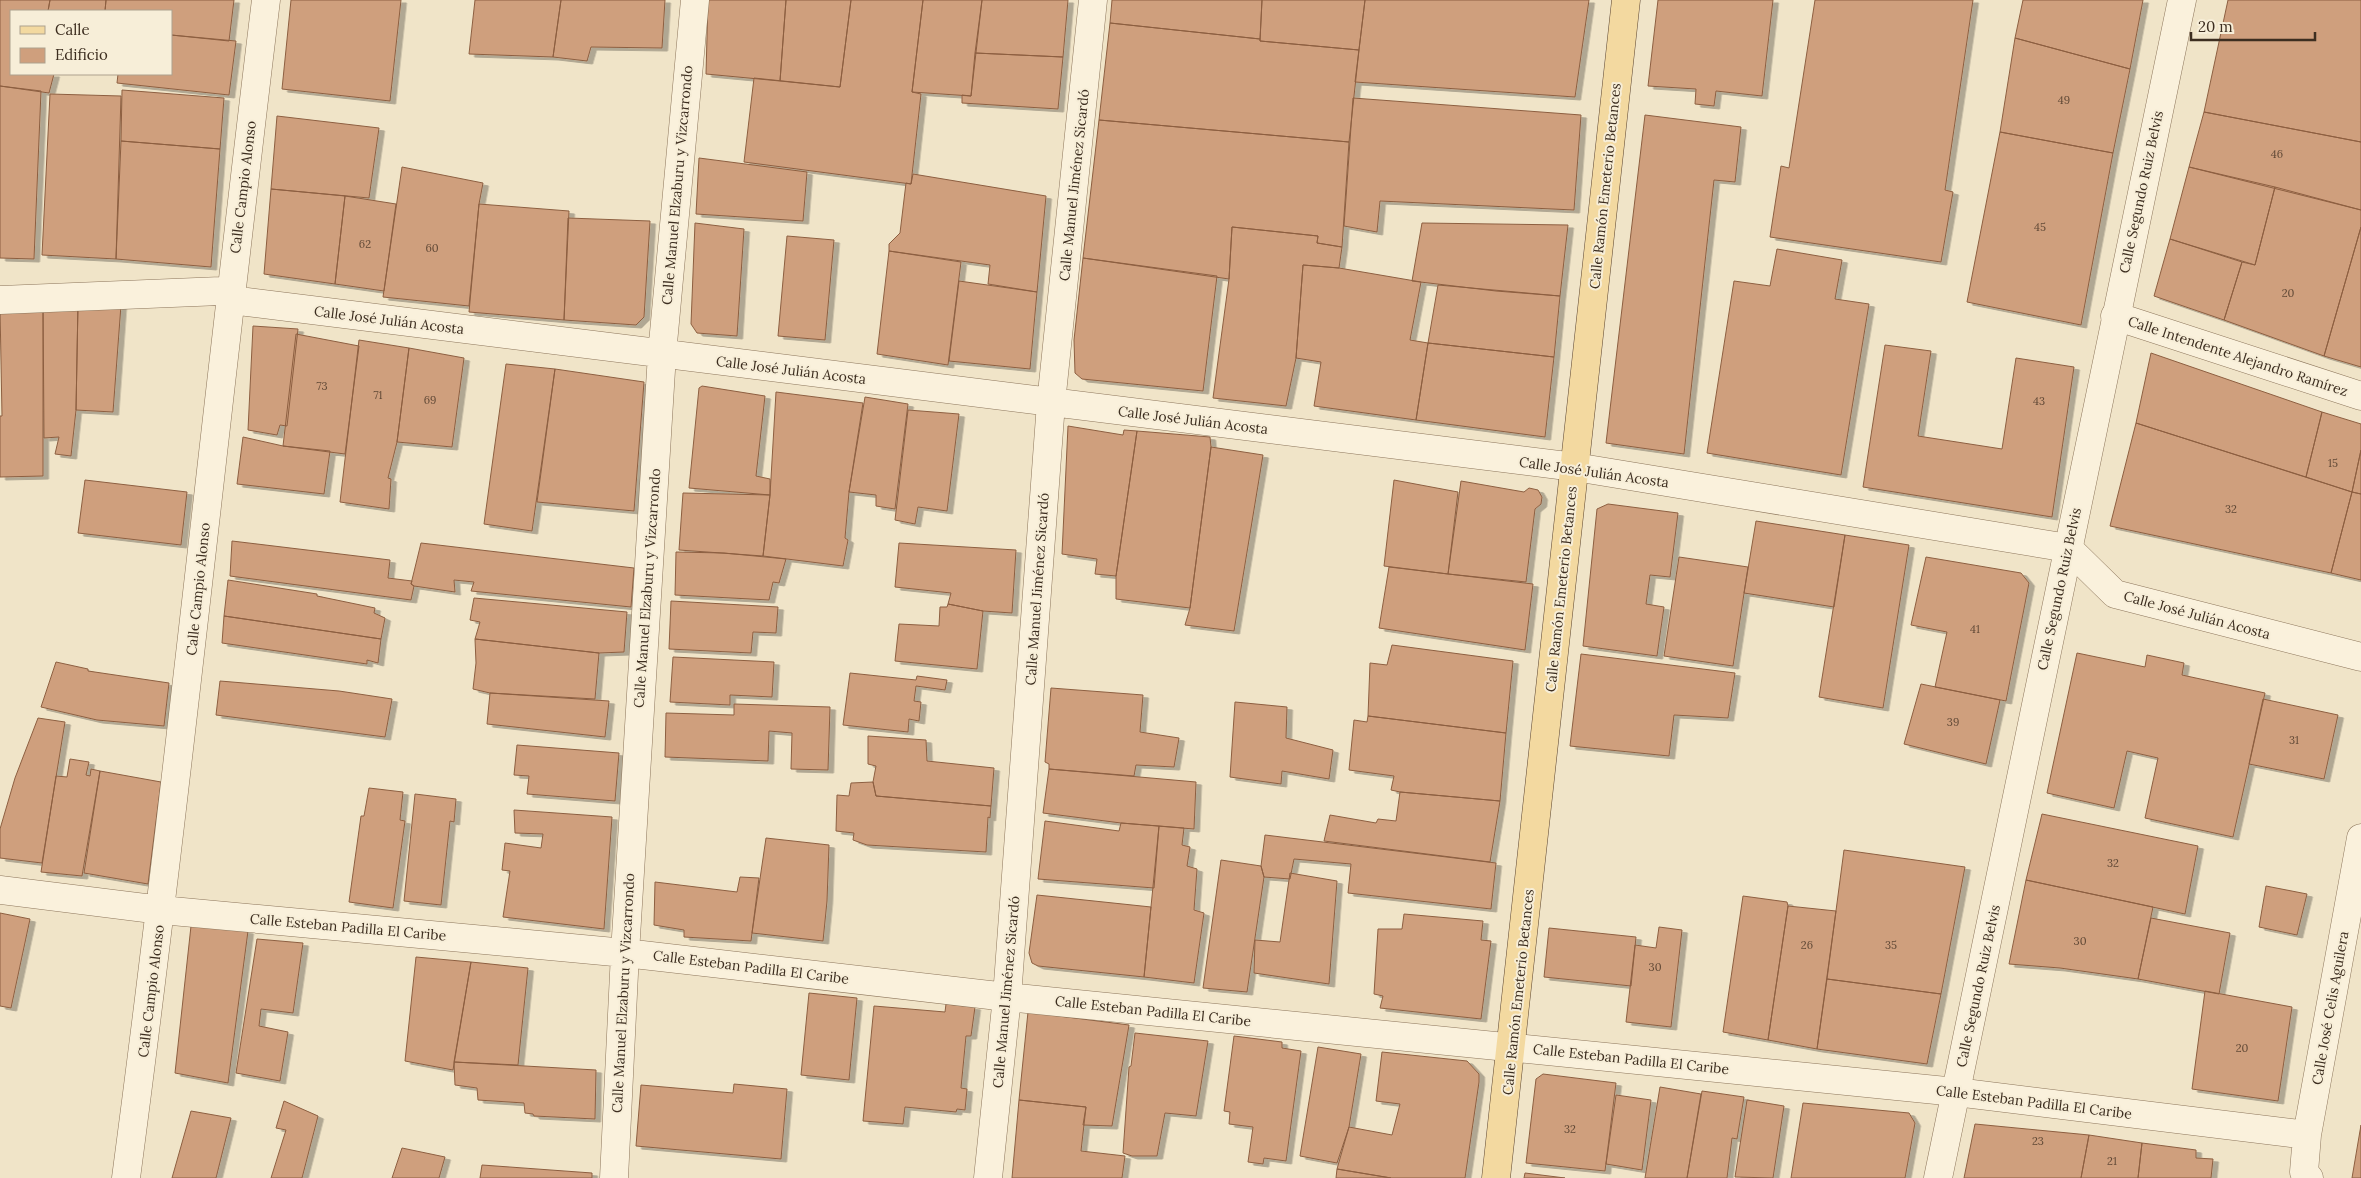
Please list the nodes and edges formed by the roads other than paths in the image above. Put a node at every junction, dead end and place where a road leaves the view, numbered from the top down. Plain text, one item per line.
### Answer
1 (266, 0) edge
2 (695, 0) edge
3 (1093, 0) edge
4 (1626, 0) edge
5 (2182, 0) edge
6 (0, 300) edge
7 (230, 300) junction
8 (2114, 316) junction
9 (662, 354) junction
10 (2361, 396) edge
11 (1051, 403) junction
12 (1575, 467) junction
13 (2068, 548) junction
14 (2361, 657) edge
15 (2361, 838) edge
16 (0, 890) edge
17 (161, 910) junction
18 (625, 953) junction
19 (1007, 997) junction
20 (1512, 1047) junction
21 (1956, 1092) junction
22 (2307, 1135) junction
23 (126, 1178) edge
24 (614, 1178) edge
25 (988, 1178) edge
26 (1496, 1178) edge
27 (1938, 1178) edge
28 (2308, 1178) edge

1 - 7 street, Calle Campio Alonso
2 - 9 street, Calle Manuel Elzaburu y Vizcarrondo
3 - 11 street, Calle Manuel Jiménez Sicardó
4 - 12 main road, Calle Ramón Emeterio Betances
5 - 8 street, Calle Segundo Ruiz Belvis
6 - 7 street, Calle José Julián Acosta
7 - 9 street, Calle José Julián Acosta
7 - 17 street, Calle Campio Alonso
8 - 10 street, Calle Intendente Alejandro Ramírez
8 - 13 street, Calle Segundo Ruiz Belvis
9 - 11 street, Calle José Julián Acosta
9 - 18 street, Calle Manuel Elzaburu y Vizcarrondo
11 - 12 street, Calle José Julián Acosta
11 - 19 street, Calle Manuel Jiménez Sicardó
12 - 13 street, Calle José Julián Acosta
12 - 20 main road, Calle Ramón Emeterio Betances
13 - 14 street, Calle José Julián Acosta
13 - 21 street, Calle Segundo Ruiz Belvis
15 - 22 street, Calle José Celis Aguilera
16 - 17 street, Calle Esteban Padilla El Caribe
17 - 18 street, Calle Esteban Padilla El Caribe
17 - 23 street, Calle Campio Alonso
18 - 19 street, Calle Esteban Padilla El Caribe
18 - 24 street, Calle Manuel Elzaburu y Vizcarrondo
19 - 20 street, Calle Esteban Padilla El Caribe
19 - 25 street, Calle Manuel Jiménez Sicardó
20 - 21 street, Calle Esteban Padilla El Caribe
20 - 26 main road, Calle Ramón Emeterio Betances
21 - 22 street, Calle Esteban Padilla El Caribe
21 - 27 street, Calle Segundo Ruiz Belvis
22 - 28 street, Calle José Celis Aguilera

